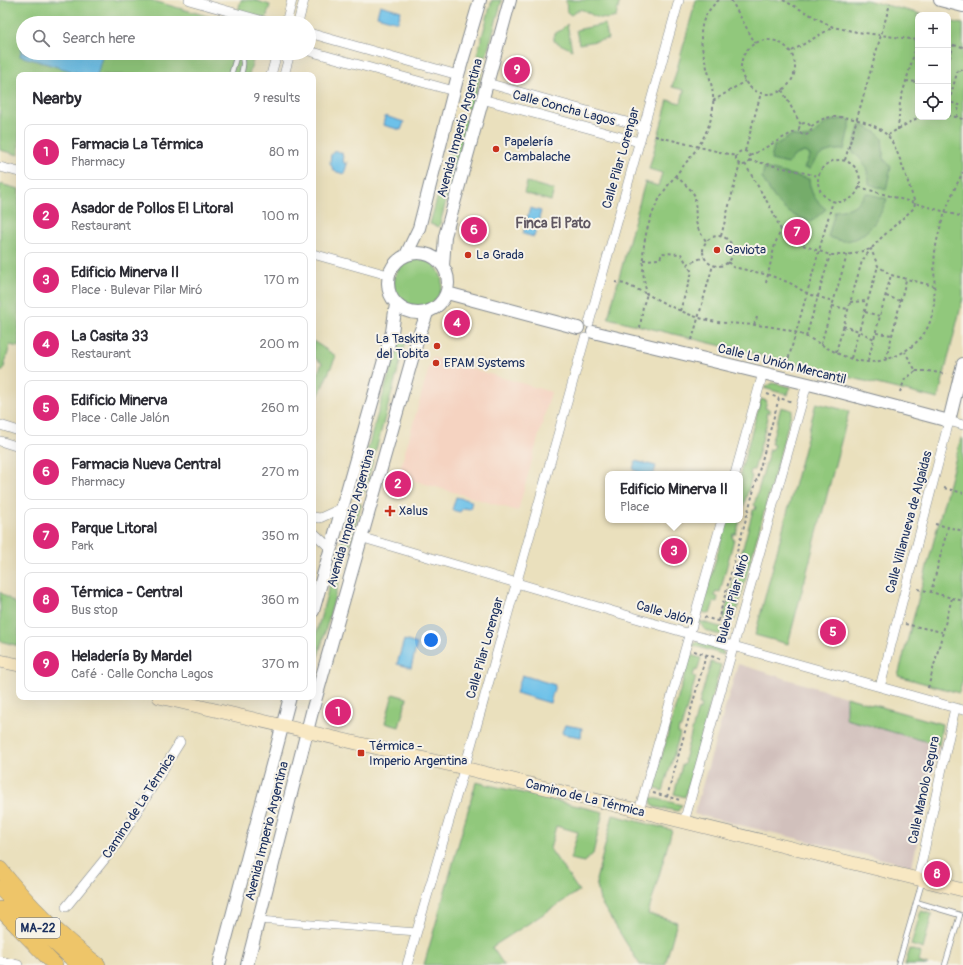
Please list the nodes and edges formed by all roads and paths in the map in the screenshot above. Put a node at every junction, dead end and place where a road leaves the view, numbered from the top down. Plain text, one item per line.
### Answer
1 (189, 0) edge
2 (292, 0) edge
3 (304, 0) edge
4 (480, 0) edge
5 (510, 0) edge
6 (680, 0) edge
7 (719, 0) edge
8 (731, 0) edge
9 (783, 0) edge
10 (940, 0) edge
11 (890, 4) dead end
12 (963, 6) edge
13 (245, 16) edge
14 (288, 16) edge
15 (300, 16) edge
16 (833, 27) junction
17 (881, 34) junction
18 (316, 36) edge
19 (915, 40) edge
20 (755, 43) junction
21 (954, 44) joint
22 (963, 47) edge
23 (916, 48) edge
24 (792, 51) junction
25 (316, 53) edge
26 (951, 54) edge
27 (235, 60) edge
28 (243, 60) edge
29 (276, 60) edge
30 (288, 60) edge
31 (963, 70) edge
32 (232, 72) edge
33 (242, 72) edge
34 (272, 72) edge
35 (285, 72) edge
36 (458, 75) junction
37 (745, 81) junction
38 (906, 81) junction
39 (915, 82) edge
40 (487, 83) junction
41 (952, 89) joint
42 (782, 90) junction
43 (454, 91) junction
44 (761, 93) junction
45 (482, 99) junction
46 (713, 101) junction
47 (959, 105) junction
48 (963, 106) edge
49 (951, 116) edge
50 (957, 117) junction
51 (963, 118) edge
52 (915, 119) edge
53 (856, 120) junction
54 (801, 125) junction
55 (644, 127) junction
56 (810, 127) junction
57 (898, 130) junction
58 (799, 131) junction
59 (888, 135) junction
60 (655, 136) dead end
61 (639, 142) junction
62 (698, 148) junction
63 (745, 151) junction
64 (736, 156) junction
65 (750, 156) junction
66 (749, 160) junction
67 (845, 160) junction
68 (740, 164) junction
69 (745, 164) junction
70 (0, 167) edge
71 (16, 171) edge
72 (963, 172) edge
73 (676, 176) junction
74 (818, 176) junction
75 (859, 187) junction
76 (833, 201) junction
77 (915, 203) junction
78 (946, 212) junction
79 (963, 217) edge
80 (781, 230) junction
81 (721, 236) junction
82 (706, 241) junction
83 (871, 249) junction
84 (819, 252) junction
85 (316, 255) edge
86 (406, 255) junction
87 (830, 255) junction
88 (846, 255) junction
89 (704, 257) junction
90 (643, 260) junction
91 (728, 262) junction
92 (687, 264) junction
93 (713, 265) junction
94 (443, 266) junction
95 (878, 266) junction
96 (388, 274) junction
97 (769, 275) junction
98 (891, 276) junction
99 (906, 280) junction
100 (615, 282) dead end
101 (766, 283) dead end
102 (934, 286) junction
103 (447, 293) junction
104 (647, 294) junction
105 (808, 294) junction
106 (886, 296) junction
107 (818, 297) junction
108 (833, 301) junction
109 (868, 301) junction
110 (901, 301) junction
111 (850, 302) junction
112 (396, 304) junction
113 (832, 306) junction
114 (848, 309) junction
115 (680, 311) junction
116 (865, 312) junction
117 (427, 313) junction
118 (880, 316) junction
119 (698, 317) junction
120 (757, 317) dead end
121 (754, 325) junction
122 (843, 326) junction
123 (640, 328) dead end
124 (586, 330) junction
125 (860, 331) junction
126 (796, 332) junction
127 (876, 333) junction
128 (892, 335) junction
129 (806, 337) junction
130 (874, 339) junction
131 (692, 340) dead end
132 (821, 344) junction
133 (836, 352) junction
134 (905, 352) junction
135 (851, 358) junction
136 (886, 359) junction
137 (867, 362) junction
138 (787, 364) dead end
139 (963, 364) edge
140 (916, 371) junction
141 (763, 373) junction
142 (946, 374) dead end
143 (807, 384) junction
144 (758, 392) junction
145 (900, 392) dead end
146 (779, 398) junction
147 (800, 404) junction
148 (949, 421) junction
149 (0, 425) edge
150 (963, 425) edge
151 (16, 430) edge
152 (0, 441) edge
153 (16, 446) edge
154 (736, 471) edge
155 (944, 488) dead end
156 (963, 493) edge
157 (342, 508) junction
158 (316, 517) edge
159 (721, 523) edge
160 (935, 524) dead end
161 (948, 527) junction
162 (963, 531) edge
163 (316, 535) edge
164 (360, 537) junction
165 (330, 548) junction
166 (516, 583) junction
167 (918, 589) dead end
168 (931, 592) junction
169 (952, 598) junction
170 (316, 600) edge
171 (963, 601) edge
172 (695, 615) junction
173 (718, 621) junction
174 (897, 622) junction
175 (739, 628) junction
176 (942, 632) junction
177 (690, 634) junction
178 (734, 646) junction
179 (686, 649) junction
180 (706, 655) junction
181 (0, 661) edge
182 (729, 662) junction
183 (16, 664) edge
184 (880, 687) junction
185 (928, 688) dead end
186 (316, 699) edge
187 (172, 700) edge
188 (289, 700) edge
189 (316, 700) edge
190 (959, 709) edge
191 (282, 726) junction
192 (307, 732) junction
193 (180, 742) dead end
194 (464, 768) junction
195 (644, 791) junction
196 (667, 797) junction
197 (689, 803) junction
198 (639, 811) junction
199 (684, 822) junction
200 (0, 870) edge
201 (920, 880) junction
202 (0, 888) edge
203 (963, 890) edge
204 (916, 902) junction
205 (66, 907) dead end
206 (0, 909) edge
207 (259, 920) junction
208 (417, 932) junction
209 (0, 961) edge
210 (18, 965) edge
211 (55, 965) edge
212 (79, 965) edge
213 (98, 965) edge
214 (220, 965) edge
215 (247, 965) edge
216 (407, 965) edge
217 (898, 965) edge
218 (945, 965) edge

1 - 13 street
2 - 14 street
3 - 15 street
4 - 36 street, Avenida Imperio Argentina
5 - 40 street, Avenida Imperio Argentina
6 - 55 street, Calle Pilar Lorengar
7 - 46 path
8 - 20 path
9 - 16 path
10 - 12 street
11 - 17 path
16 - 17 path
16 - 24 path
17 - 19 path
17 - 53 path
18 - 36 street
20 - 24 path
20 - 37 path
21 - 22 path
21 - 26 path
23 - 38 path
24 - 42 path
25 - 43 street
27 - 32 lane
28 - 33 lane
29 - 34 street
30 - 35 street
31 - 41 path
36 - 43 street, Avenida Imperio Argentina
37 - 44 path
37 - 46 path
38 - 39 path
38 - 57 path
40 - 45 street, Avenida Imperio Argentina
40 - 55 street, Calle Concha Lagos
41 - 47 path
42 - 44 path
42 - 54 path
43 - 86 street, Avenida Imperio Argentina
44 - 63 path
45 - 61 street, Calle Concha Lagos
45 - 94 street, Avenida Imperio Argentina
46 - 62 path
47 - 48 path
47 - 50 path
49 - 50 path
50 - 51 path
52 - 57 path
53 - 56 path
53 - 59 path
53 - 67 path
54 - 56 path
54 - 58 path
55 - 61 street, Calle Pilar Lorengar
56 - 58 path
57 - 59 path
58 - 65 path
59 - 77 path
60 - 62 path
61 - 124 street, Calle Pilar Lorengar
62 - 64 path
62 - 73 path
63 - 64 path
63 - 65 path
64 - 68 path
65 - 66 path
66 - 69 path
66 - 74 path
67 - 74 path
67 - 75 path
68 - 69 path
68 - 81 path
69 - 80 path
70 - 71 street
72 - 78 path
73 - 82 path
73 - 90 path
74 - 76 path
75 - 76 path
75 - 77 path
76 - 84 path
77 - 78 path
77 - 83 path
78 - 79 path
78 - 102 path
80 - 84 path
80 - 97 path
81 - 82 path
81 - 91 path
82 - 89 path
83 - 88 path
83 - 95 path
83 - 111 path
84 - 87 path
84 - 105 path
85 - 96 street
86 - 94 street
86 - 96 street
87 - 88 path
87 - 107 path
88 - 108 path
89 - 92 path
89 - 93 path
90 - 92 path
90 - 104 path
91 - 93 path
91 - 97 path
92 - 115 path
93 - 119 path
94 - 103 street
95 - 98 path
95 - 109 path
96 - 112 street
97 - 101 path
97 - 105 path
98 - 99 path
98 - 106 path
99 - 102 path
99 - 110 path
100 - 104 path
102 - 134 path
103 - 117 street
103 - 124 street, Calle La Unión Mercantil
104 - 115 path
104 - 123 path
105 - 107 path
105 - 126 path
106 - 110 path
106 - 118 path
107 - 108 path
107 - 129 path
108 - 113 path
109 - 111 path
109 - 116 path
110 - 128 path
111 - 114 path
112 - 117 street
112 - 157 street, Avenida Imperio Argentina
113 - 114 path
113 - 132 path
114 - 122 path
115 - 119 path
116 - 118 path
116 - 125 path
117 - 164 street, Avenida Imperio Argentina
118 - 127 path
119 - 121 path
119 - 131 path
120 - 121 path
121 - 126 path
122 - 125 path
122 - 133 path
124 - 141 street, Calle La Unión Mercantil
124 - 166 street, Calle Pilar Lorengar
125 - 130 path
125 - 135 path
126 - 129 path
126 - 138 path
127 - 128 path
127 - 130 path
128 - 136 path
129 - 132 path
130 - 137 path
132 - 133 path
133 - 135 path
134 - 136 path
134 - 140 path
135 - 137 path
136 - 137 path
139 - 148 street, Calle Villanueva de Algaidas
140 - 142 path
140 - 145 path
141 - 143 street, Calle La Unión Mercantil
141 - 144 street
143 - 147 street, Bulevar Pilar Miró
143 - 148 street, Calle La Unión Mercantil
144 - 146 path
144 - 154 street
146 - 147 path
146 - 173 path
147 - 175 street, Bulevar Pilar Miró
148 - 150 street, Calle La Unión Mercantil
148 - 174 street, Calle Villanueva de Algaidas
149 - 151 street
152 - 153 street
155 - 156 path
157 - 158 street
157 - 165 street, Avenida Imperio Argentina
159 - 172 street
160 - 161 path
161 - 162 path
161 - 168 path
163 - 165 street
164 - 166 street, Calle Jalón
164 - 186 street, Avenida Imperio Argentina
165 - 170 street, Avenida Imperio Argentina
166 - 177 street, Calle Jalón
166 - 194 street, Calle Pilar Lorengar
167 - 168 path
168 - 169 path
169 - 171 path
169 - 176 path
172 - 173 path
172 - 177 street
173 - 175 path
174 - 176 path
174 - 184 street, Calle Villanueva de Algaidas
175 - 178 street, Bulevar Pilar Miró
176 - 185 path
177 - 178 street, Calle Jalón
177 - 179 street
178 - 182 street, Bulevar Pilar Miró
178 - 184 street, Calle Jalón
179 - 180 path
179 - 195 street
180 - 182 path
180 - 196 path
181 - 183 main road
182 - 197 street, Bulevar Pilar Miró
184 - 190 street, Calle Jalón
187 - 191 main road, Camino de La Térmica
188 - 191 street, Avenida Imperio Argentina
189 - 192 street, Avenida Imperio Argentina
190 - 201 street, Calle Manolo Segura
191 - 192 main road, Camino de La Térmica
191 - 214 street, Avenida Imperio Argentina
192 - 194 main road, Camino de La Térmica
192 - 207 street, Avenida Imperio Argentina
193 - 205 street, Camino de La Térmica
194 - 198 main road, Camino de La Térmica
194 - 208 street, Calle Pilar Lorengar
195 - 196 path
195 - 198 street
196 - 197 path
197 - 199 street, Bulevar Pilar Miró
198 - 199 main road, Camino de La Térmica
199 - 201 main road, Camino de La Térmica
200 - 213 main road
201 - 203 main road, Camino de La Térmica
201 - 204 lane
202 - 212 main road, MA-22
204 - 217 lane
204 - 218 lane
206 - 211 main road, MA-22
207 - 208 street
207 - 215 street, Avenida Imperio Argentina
208 - 216 street, Calle Pilar Lorengar
209 - 210 street

